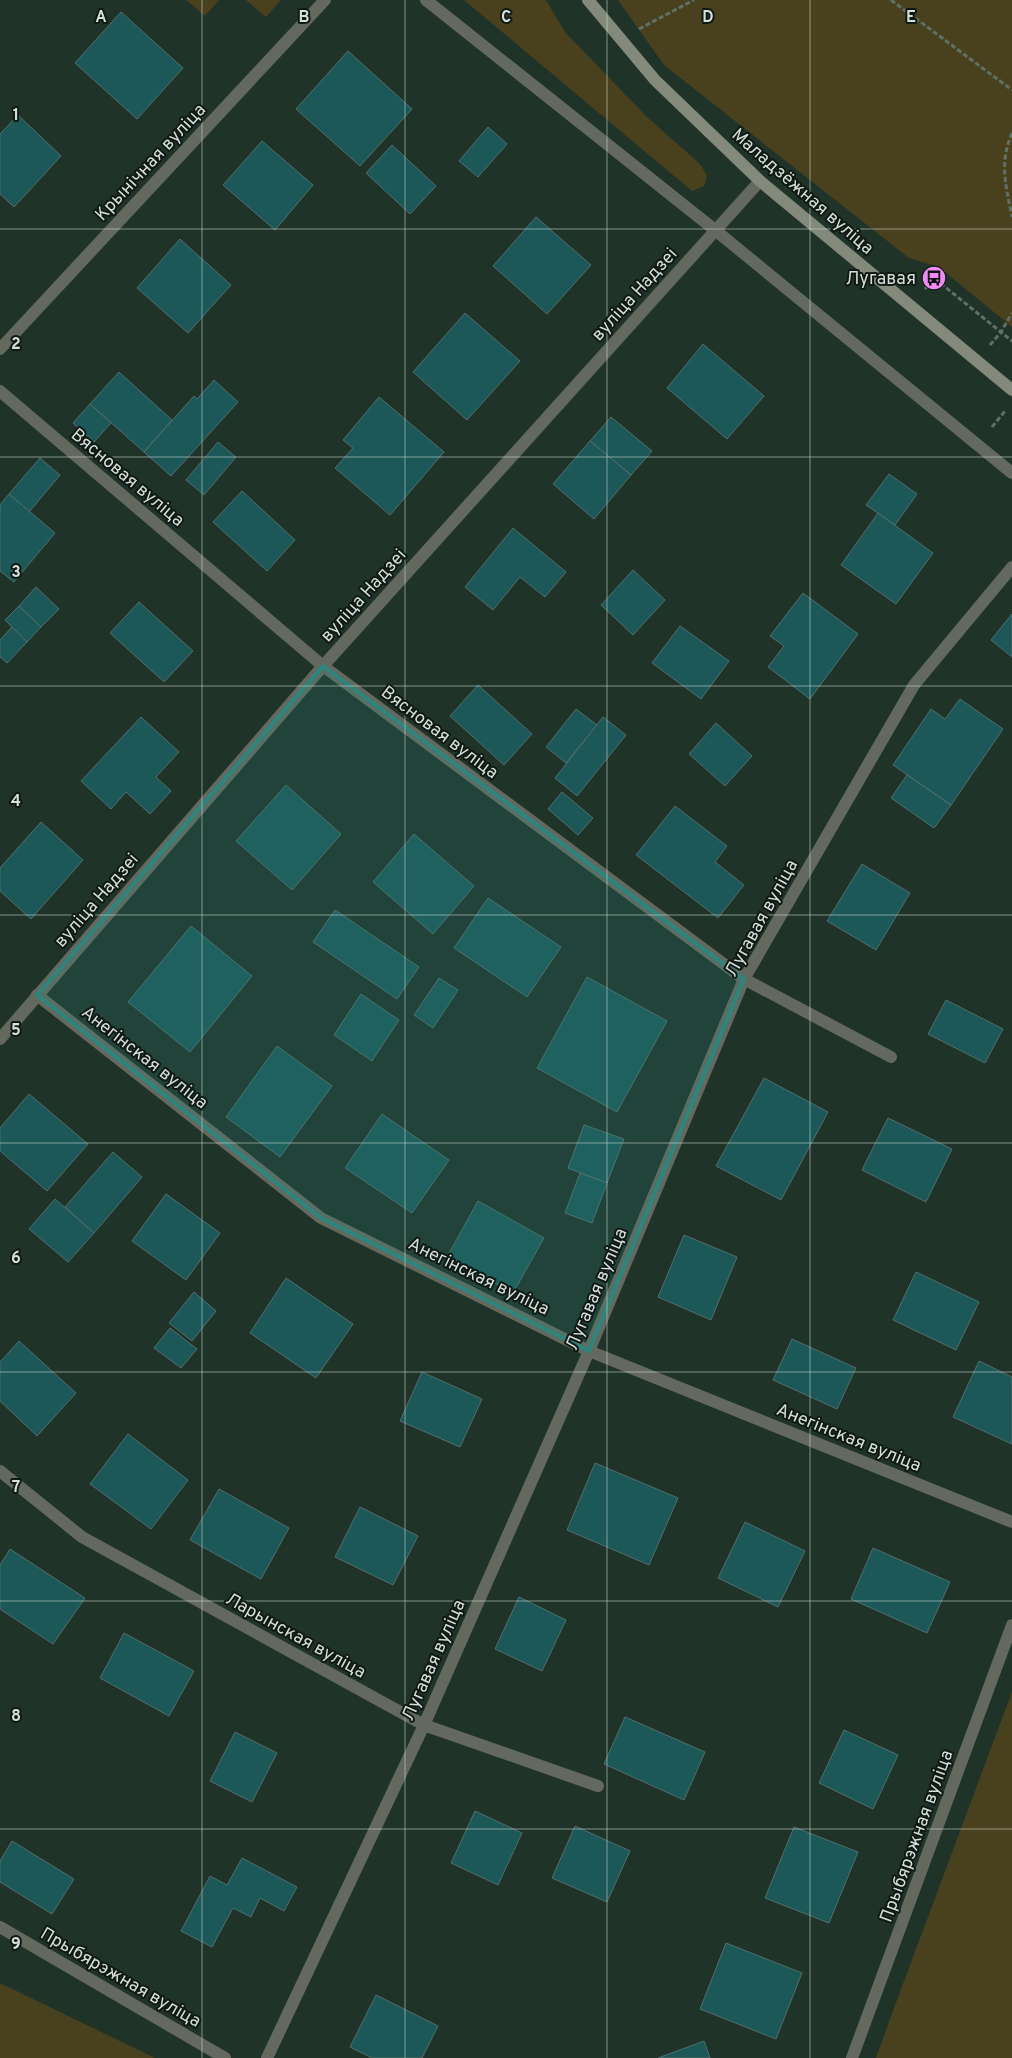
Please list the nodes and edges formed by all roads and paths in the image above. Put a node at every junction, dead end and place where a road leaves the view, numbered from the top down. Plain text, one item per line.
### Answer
1 (325, 0) edge
2 (426, 0) edge
3 (588, 0) edge
4 (694, 0) edge
5 (891, 0) edge
6 (620, 39) junction
7 (1012, 90) edge
8 (1012, 133) edge
9 (760, 181) junction
10 (1012, 216) edge
11 (715, 230) junction
12 (934, 278) dead end
13 (1012, 313) edge
14 (1001, 332) junction
15 (1012, 341) edge
16 (0, 349) edge
17 (977, 361) junction
18 (1012, 390) edge
19 (0, 391) edge
20 (1006, 410) dead end
21 (978, 444) junction
22 (1012, 473) edge
23 (1012, 567) edge
24 (323, 666) junction
25 (744, 979) junction
26 (37, 995) junction
27 (0, 1039) edge
28 (891, 1057) dead end
29 (589, 1351) junction
30 (0, 1471) edge
31 (1012, 1522) edge
32 (1012, 1625) edge
33 (424, 1725) junction
34 (598, 1786) dead end
35 (0, 1927) edge
36 (225, 2058) edge
37 (267, 2058) edge
38 (852, 2058) edge

1 - 16 street, Крынічная вуліца
2 - 11 street
3 - 6 main road, Маладзёжная вуліца
4 - 6 path
5 - 7 path
6 - 9 main road, Маладзёжная вуліца
8 - 10 path
9 - 11 street, вуліца Надзеі
9 - 17 main road, Маладзёжная вуліца
11 - 21 street
11 - 24 street, вуліца Надзеі
12 - 14 path
13 - 14 path
14 - 15 path
14 - 17 path
17 - 18 main road, Маладзёжная вуліца
19 - 24 street, Вясновая вуліца
20 - 21 path
21 - 22 street
23 - 25 street, Лугавая вуліца
24 - 25 street, Вясновая вуліца
24 - 26 street, вуліца Надзеі
25 - 28 street, Вясновая вуліца
25 - 29 street, Лугавая вуліца
26 - 27 street, вуліца Надзеі
26 - 29 street, Анегінская вуліца
29 - 31 street, Анегінская вуліца
29 - 33 street, Лугавая вуліца
30 - 33 street, Ларынская вуліца
32 - 38 street, Прыбярэжная вуліца
33 - 34 street, Ларынская вуліца
33 - 37 street, Лугавая вуліца
35 - 36 street, Прыбярэжная вуліца

